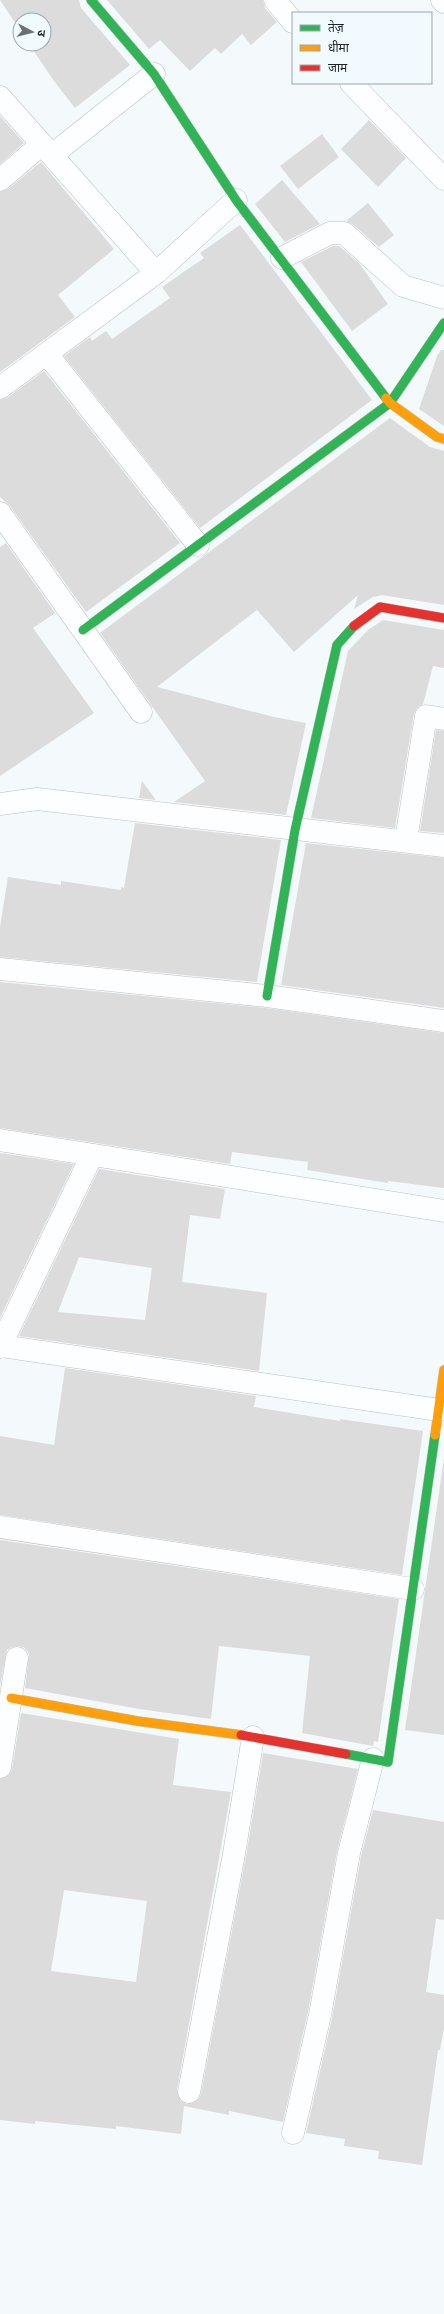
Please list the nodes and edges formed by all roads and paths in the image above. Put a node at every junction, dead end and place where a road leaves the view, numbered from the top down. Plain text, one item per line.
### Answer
1 (91, 0) edge
2 (275, 0) edge
3 (292, 21) edge
4 (154, 74) junction
5 (352, 84) edge
6 (0, 97) edge
7 (47, 150) junction
8 (444, 179) edge
9 (0, 180) edge
10 (236, 200) junction
11 (282, 258) junction
12 (156, 274) junction
13 (444, 298) edge
14 (444, 323) edge
15 (47, 354) junction
16 (0, 388) edge
17 (390, 403) junction
18 (444, 439) edge
19 (0, 513) edge
20 (198, 545) junction
21 (444, 618) edge
22 (83, 630) junction
23 (141, 712) dead end
24 (444, 719) edge
25 (0, 804) edge
26 (295, 830) junction
27 (406, 840) junction
28 (444, 846) edge
29 (0, 969) edge
30 (267, 996) junction
31 (444, 1021) edge
32 (0, 1140) edge
33 (92, 1155) junction
34 (444, 1211) edge
35 (0, 1346) edge
36 (444, 1370) edge
37 (438, 1410) junction
38 (0, 1527) edge
39 (413, 1589) junction
40 (17, 1658) dead end
41 (11, 1698) junction
42 (253, 1738) junction
43 (374, 1759) junction
44 (1, 1760) edge
45 (189, 2092) dead end
46 (293, 2133) dead end

1 - 4 street
2 - 3 street
4 - 7 street
4 - 10 street
5 - 8 street
6 - 7 street
7 - 9 street
7 - 12 street
10 - 11 street
10 - 12 street
11 - 13 street
11 - 17 street
12 - 15 street
14 - 17 street
15 - 16 street
15 - 20 street
17 - 18 street
17 - 20 street
19 - 22 street
20 - 22 street
21 - 26 street
22 - 23 street
24 - 27 street
25 - 26 street
26 - 27 street
26 - 30 street
27 - 28 street
29 - 30 street
30 - 31 street
32 - 33 street
33 - 34 street
33 - 35 street
35 - 37 street
36 - 37 street
37 - 39 street
38 - 39 street
39 - 43 street
40 - 41 street
41 - 42 street
41 - 44 street
42 - 43 street
42 - 45 street
43 - 46 street

